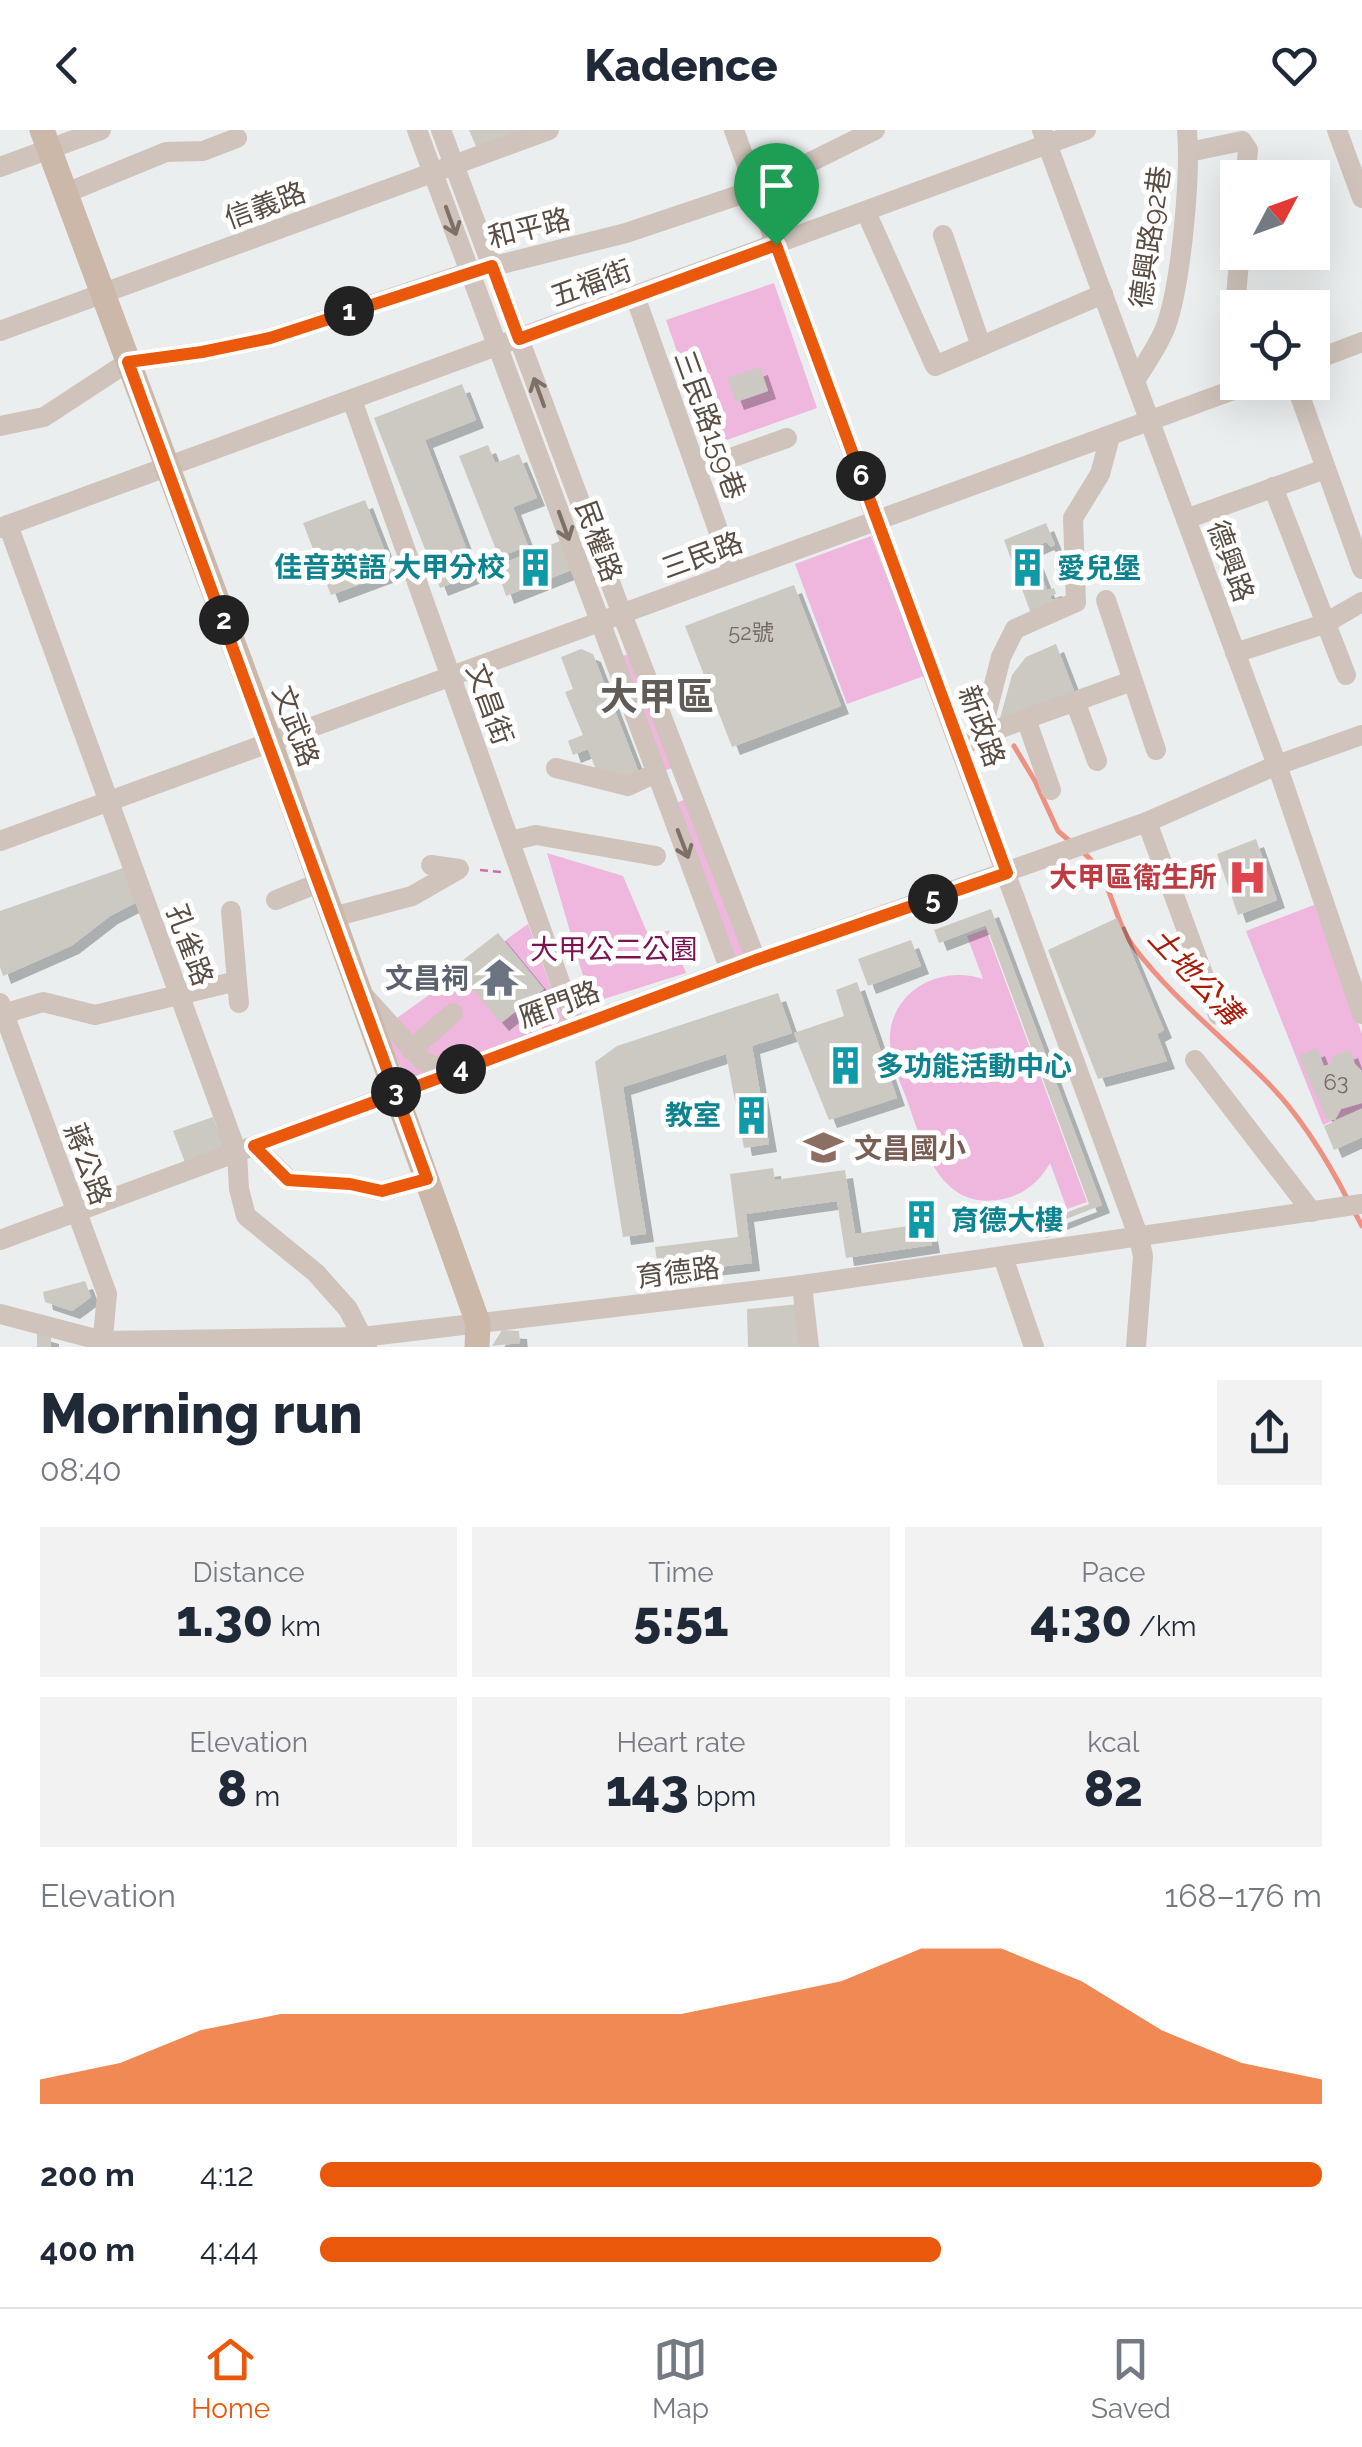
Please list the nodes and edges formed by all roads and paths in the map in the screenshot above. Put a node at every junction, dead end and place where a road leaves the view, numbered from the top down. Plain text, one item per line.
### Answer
1 (100, 130) edge
2 (417, 130) edge
3 (441, 130) edge
4 (549, 130) edge
5 (734, 130) edge
6 (875, 130) edge
7 (1086, 130) edge
8 (1188, 130) edge
9 (1337, 130) edge
10 (1045, 137) edge
11 (236, 138) dead end
12 (46, 139) edge
13 (1189, 152) junction
14 (1247, 160) edge
15 (454, 165) junction
16 (0, 167) edge
17 (433, 173) junction
18 (754, 190) junction
19 (66, 194) junction
20 (1362, 198) edge
21 (866, 212) junction
22 (943, 235) dead end
23 (776, 245) junction
24 (492, 266) junction
25 (470, 272) junction
26 (104, 294) junction
27 (1103, 294) junction
28 (635, 296) junction
29 (0, 331) edge
30 (519, 339) junction
31 (1362, 342) edge
32 (981, 346) junction
33 (498, 347) junction
34 (1330, 354) edge
35 (128, 362) junction
36 (1135, 382) junction
37 (1220, 395) edge
38 (352, 400) junction
39 (1300, 400) edge
40 (1150, 422) junction
41 (0, 426) edge
42 (1110, 437) junction
43 (787, 438) dead end
44 (166, 468) junction
45 (1325, 469) junction
46 (697, 470) junction
47 (1273, 487) junction
48 (1186, 519) junction
49 (879, 523) junction
50 (4, 526) edge
51 (1362, 569) edge
52 (733, 572) junction
53 (1106, 600) dead end
54 (1362, 602) edge
55 (622, 614) junction
56 (599, 622) junction
57 (1324, 624) junction
58 (1236, 653) junction
59 (1346, 675) dead end
60 (451, 676) junction
61 (1132, 681) junction
62 (1075, 701) junction
63 (1026, 719) junction
64 (981, 734) junction
65 (1362, 735) edge
66 (270, 742) junction
67 (960, 748) junction
68 (1156, 750) dead end
69 (1097, 761) dead end
70 (1276, 765) junction
71 (556, 768) dead end
72 (686, 781) junction
73 (661, 785) junction
74 (1051, 790) dead end
75 (109, 801) junction
76 (1147, 822) junction
77 (0, 840) edge
78 (510, 841) junction
79 (656, 856) dead end
80 (430, 864) dead end
81 (459, 869) junction
82 (522, 873) junction
83 (1007, 873) junction
84 (321, 882) junction
85 (276, 900) dead end
86 (232, 911) dead end
87 (333, 918) junction
88 (756, 960) junction
89 (730, 970) junction
90 (237, 981) junction
91 (359, 990) junction
92 (179, 994) junction
93 (238, 1004) dead end
94 (1, 1010) edge
95 (454, 1013) dead end
96 (1362, 1014) edge
97 (1218, 1016) dead end
98 (576, 1027) junction
99 (411, 1050) junction
100 (1195, 1060) dead end
101 (452, 1073) junction
102 (396, 1094) junction
103 (245, 1149) junction
104 (427, 1179) junction
105 (1362, 1204) edge
106 (76, 1212) junction
107 (1312, 1212) junction
108 (2, 1235) edge
109 (1138, 1238) junction
110 (1003, 1258) junction
111 (802, 1286) junction
112 (0, 1317) edge
113 (478, 1335) edge
114 (364, 1342) edge
115 (103, 1344) edge
116 (809, 1347) edge
117 (1034, 1347) edge
118 (1136, 1347) edge

1 - 12 street
2 - 17 street, 民權路
3 - 15 street, 民權路
4 - 15 street, 信義路
5 - 18 street, 新政路
6 - 18 street, 和平路
7 - 10 street, 五福街
8 - 13 street, 德興路92巷
9 - 20 street
10 - 21 street, 五福街
10 - 27 street, 德興路
11 - 19 street
12 - 16 street
12 - 19 main road, 文武路
13 - 14 street, 德興路92巷
13 - 36 street, 德興路92巷
15 - 17 street, 信義路
15 - 24 street, 民權路
17 -> 25 street, 民權路
17 - 26 street, 信義路
18 - 23 street, 新政路
18 - 24 street, 和平路
19 - 26 main road, 文武路
21 - 23 street, 五福街
21 - 32 street
22 - 32 street
23 - 28 street, 五福街
23 - 49 street, 新政路
24 - 25 street, 和平路
24 - 30 street, 民權路
25 - 33 street, 民權路
25 - 35 street, 和平路
26 - 29 street, 信義路
26 - 35 main road, 文武路
27 - 32 street
27 - 36 street, 德興路
28 - 30 street, 五福街
28 - 46 street, 三民路159巷
30 - 33 street, 五福街
55 -> 30 street, 民權路
31 - 34 street
33 - 38 street, 五福街
33 -> 56 street, 民權路
35 - 41 street
35 - 44 main road, 文武路
36 - 40 street, 德興路
37 - 40 street, 三民路
38 - 44 street, 五福街
38 - 60 street, 文昌街
39 - 45 street
40 - 42 street, 三民路
40 - 48 street, 德興路
42 - 49 street, 三民路
42 - 64 street
43 - 46 street
44 - 50 street, 五福街
44 - 66 main road, 文武路
45 - 47 street
45 - 51 street
46 - 52 street, 三民路159巷
47 - 48 street
47 - 57 street
48 - 58 street, 德興路
49 - 52 street, 三民路
49 - 67 street, 新政路
50 - 75 street, 孔雀路
52 - 55 street, 三民路
53 - 61 street
54 - 57 street
55 - 56 street, 三民路
55 - 72 street, 民權路
56 - 60 street, 三民路
56 - 73 street, 民權路
57 - 58 street
57 - 59 street
58 - 70 street, 德興路
60 - 66 street, 三民路
60 - 78 street, 文昌街
61 - 62 street
61 - 68 street
62 - 63 street
62 - 69 street
63 - 64 street
63 - 74 street
64 - 67 street
65 - 70 street, 雁門路
66 - 75 street, 三民路
66 - 84 main road, 文武路
67 - 83 street, 新政路
70 - 76 street, 雁門路
70 - 96 street, 德興路
71 - 73 street
72 - 73 street
72 - 88 street, 民權路
73 -> 89 street, 民權路
75 - 77 street, 三民路
75 - 92 street, 孔雀路
76 - 83 street, 雁門路
76 - 97 street
78 - 79 street
78 - 82 street, 文昌街
80 - 81 street
81 - 82 path
81 - 87 street
82 - 98 street, 文昌街
83 - 88 street, 雁門路
83 - 109 street, 新政路
84 - 85 street
84 - 87 main road, 文武路
86 - 90 street
87 - 91 main road, 文武路
88 - 89 street, 雁門路
89 - 98 street, 雁門路
90 - 92 street
90 - 93 street
91 - 99 street
91 - 102 main road, 文武路
92 - 94 street
92 - 103 street, 孔雀路
94 - 106 street, 蔣公路
95 - 99 street
98 - 101 street, 雁門路
99 - 101 street
100 - 107 street
101 - 102 street, 雁門路
102 - 103 street, 雁門路
102 - 104 main road, 文武路
103 - 104 street
103 - 106 street, 雁門路
103 - 114 street, 孔雀路
104 - 113 main road, 文武路
105 - 107 street, 育德路
106 - 108 street, 雁門路
106 - 115 street, 蔣公路
107 - 109 street, 育德路
109 - 110 street, 育德路
109 - 118 street, 新政路
110 - 111 street, 育德路
110 - 117 street
111 - 113 street, 育德路
111 - 116 street
112 - 115 street, 育德路
113 - 114 street, 育德路
114 - 115 street, 育德路

